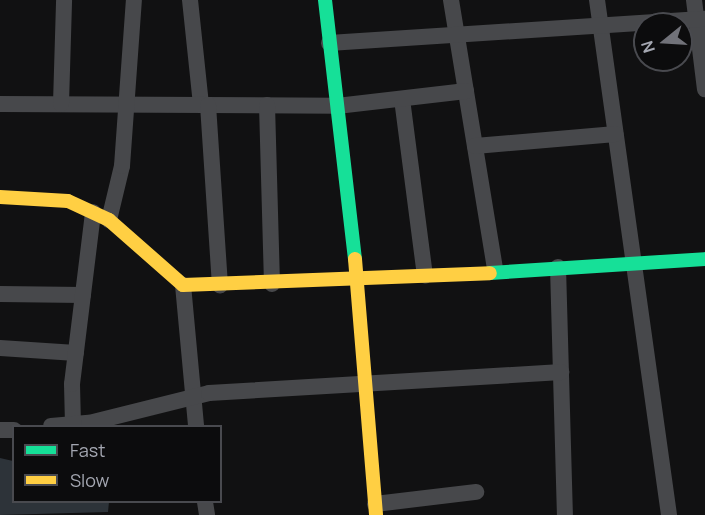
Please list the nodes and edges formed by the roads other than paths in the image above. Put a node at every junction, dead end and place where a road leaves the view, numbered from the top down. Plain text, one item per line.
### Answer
1 (64, 0) edge
2 (134, 0) edge
3 (190, 0) edge
4 (325, 0) edge
5 (451, 0) edge
6 (597, 0) edge
7 (694, 0) edge
8 (700, 19) edge
9 (600, 27) junction
10 (456, 33) junction
11 (329, 43) junction
12 (705, 89) edge
13 (466, 91) junction
14 (402, 99) junction
15 (0, 104) edge
16 (61, 104) junction
17 (128, 105) junction
18 (205, 105) junction
19 (267, 105) junction
20 (337, 106) junction
21 (615, 134) junction
22 (475, 146) junction
23 (0, 198) edge
24 (93, 212) junction
25 (109, 220) junction
26 (705, 259) edge
27 (633, 264) junction
28 (558, 267) junction
29 (495, 270) junction
30 (425, 276) junction
31 (358, 281) junction
32 (272, 284) junction
33 (183, 285) junction
34 (220, 286) junction
35 (0, 294) edge
36 (83, 295) junction
37 (0, 348) edge
38 (76, 353) junction
39 (561, 372) junction
40 (365, 386) junction
41 (192, 401) junction
42 (73, 424) junction
43 (62, 425) edge
44 (196, 425) edge
45 (476, 492) dead end
46 (375, 509) edge
47 (565, 515) edge
48 (669, 515) edge

1 - 16 street
2 - 17 street
3 - 18 street
4 - 11 street
5 - 10 street
6 - 9 street
7 - 8 street
8 - 9 street
8 - 12 street
9 - 10 street
9 - 21 street
10 - 11 street
10 - 13 street
11 - 20 street
13 - 14 street
13 - 22 street
14 - 20 street
14 - 30 street
15 - 16 street
16 - 17 street
17 - 18 street
17 - 25 street
18 - 19 street
18 - 34 street
19 - 20 street
19 - 32 street
20 - 31 street
21 - 22 street
21 - 27 street
22 - 29 street
23 - 24 street
24 - 25 street
24 - 36 street
25 - 33 street
26 - 27 street
27 - 28 street
27 - 48 street
28 - 29 street
28 - 39 street
29 - 30 street
30 - 31 street
31 - 32 street
31 - 40 street
32 - 34 street
33 - 34 street
33 - 41 street
35 - 36 street
36 - 38 street
37 - 38 street
38 - 42 street
39 - 40 street
39 - 47 street
40 - 41 street
40 - 46 street
41 - 42 street
41 - 44 street
42 - 43 street
45 - 46 street

